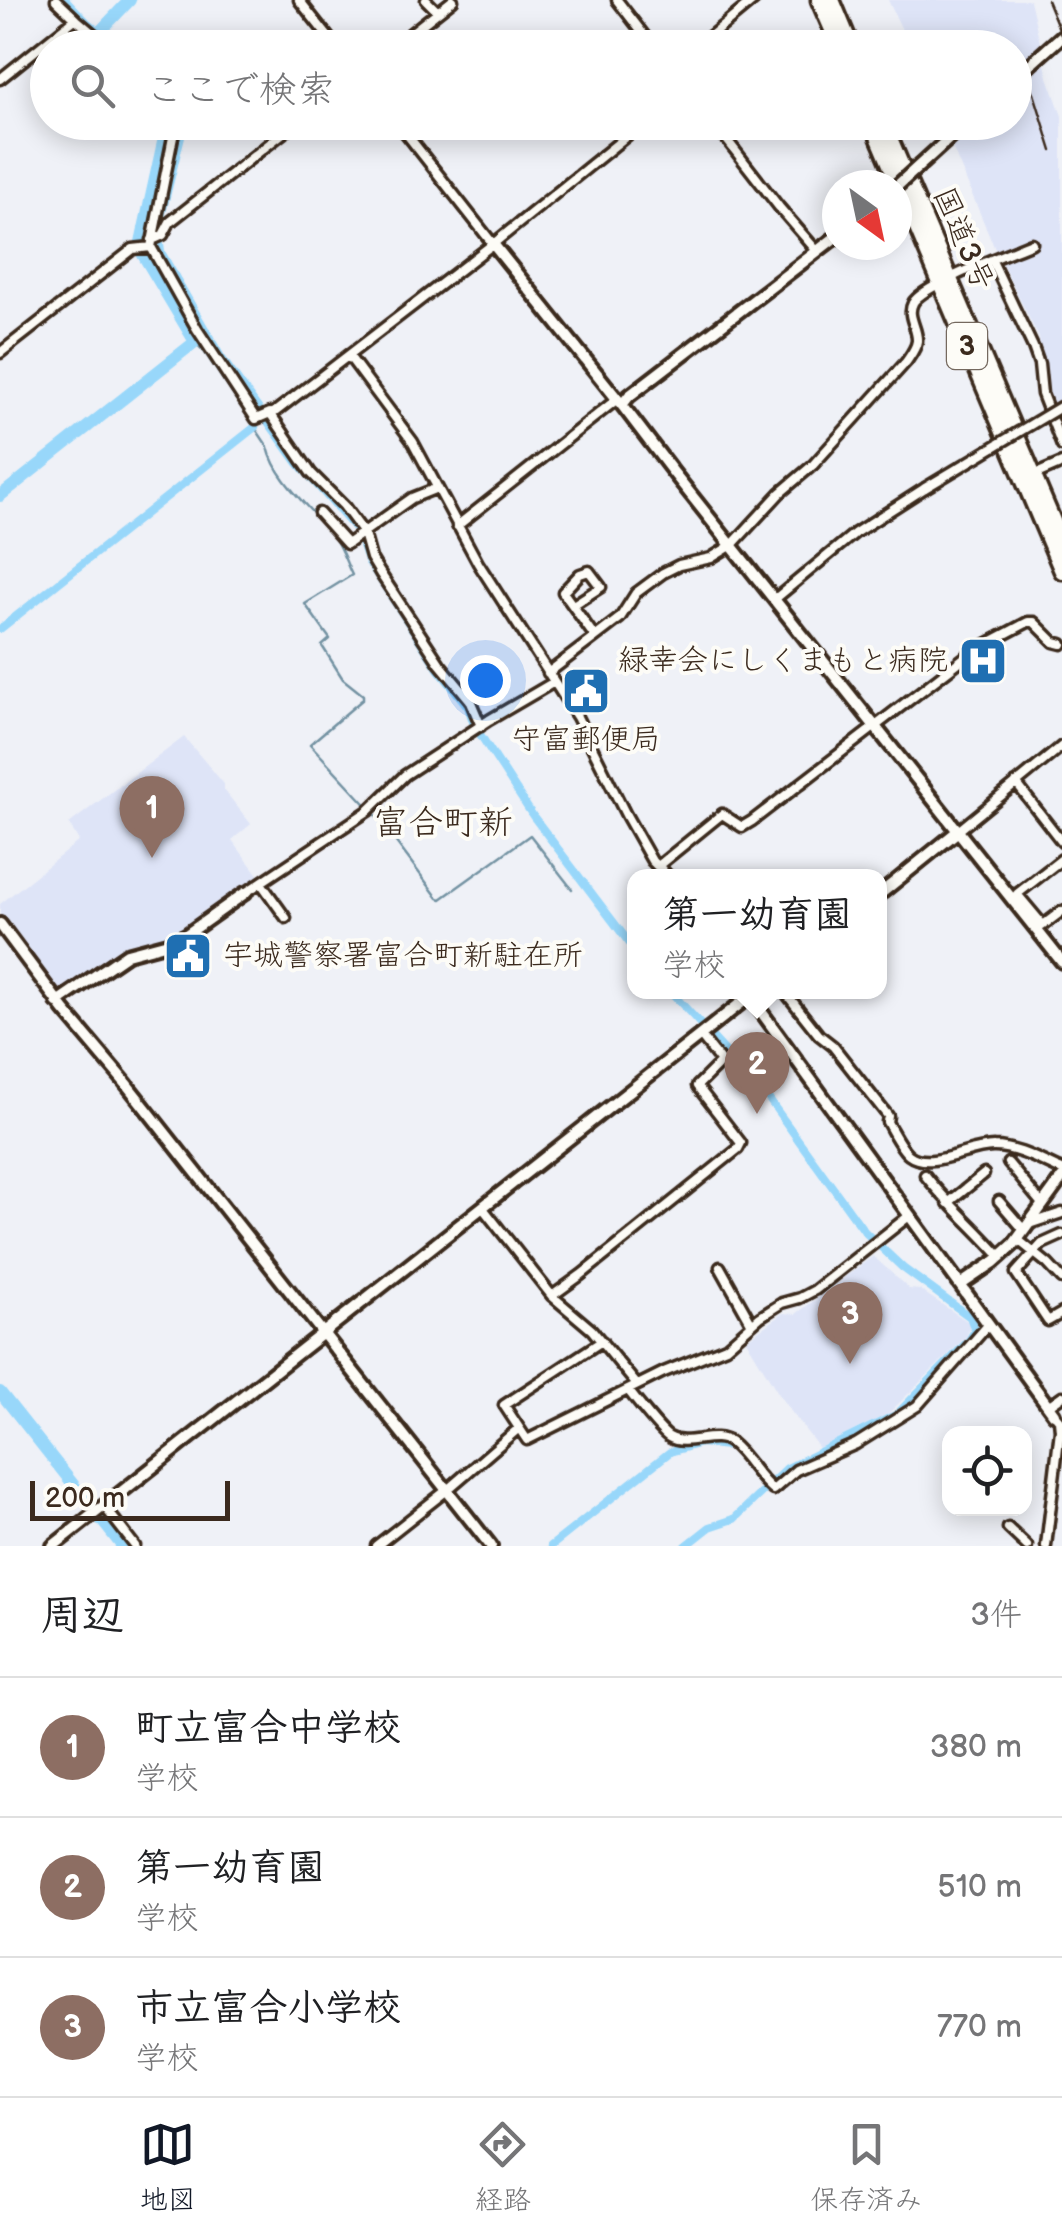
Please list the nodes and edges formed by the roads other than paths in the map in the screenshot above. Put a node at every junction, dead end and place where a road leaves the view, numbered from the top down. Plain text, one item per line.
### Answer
1 (56, 0) edge
2 (299, 0) edge
3 (426, 0) edge
4 (453, 0) edge
5 (617, 0) edge
6 (754, 0) edge
7 (819, 0) edge
8 (832, 0) edge
9 (438, 12) junction
10 (75, 19) junction
11 (61, 30) edge
12 (90, 30) edge
13 (323, 30) edge
14 (415, 30) edge
15 (640, 30) edge
16 (718, 30) edge
17 (832, 30) edge
18 (844, 30) edge
19 (1062, 36) edge
20 (30, 55) edge
21 (1032, 63) edge
22 (0, 79) edge
23 (173, 140) edge
24 (273, 140) edge
25 (410, 140) edge
26 (622, 140) edge
27 (726, 140) edge
28 (880, 140) edge
29 (890, 140) edge
30 (947, 140) edge
31 (912, 172) edge
32 (154, 242) junction
33 (1032, 243) dead end
34 (493, 244) junction
35 (822, 247) edge
36 (817, 251) junction
37 (992, 261) junction
38 (945, 281) junction
39 (0, 353) edge
40 (349, 356) junction
41 (619, 402) junction
42 (1062, 406) edge
43 (266, 415) junction
44 (1062, 446) edge
45 (1062, 463) edge
46 (1028, 477) junction
47 (438, 488) junction
48 (319, 513) dead end
49 (458, 526) junction
50 (361, 536) junction
51 (1062, 542) edge
52 (732, 545) junction
53 (1062, 570) edge
54 (779, 604) junction
55 (574, 605) junction
56 (595, 638) junction
57 (1062, 644) edge
58 (548, 672) junction
59 (554, 682) junction
60 (876, 726) junction
61 (478, 728) junction
62 (1062, 746) edge
63 (1016, 784) junction
64 (958, 831) junction
65 (1062, 842) edge
66 (1062, 858) edge
67 (660, 869) edge
68 (664, 869) edge
69 (261, 883) junction
70 (887, 888) edge
71 (245, 893) joint
72 (1062, 911) edge
73 (286, 918) dead end
74 (0, 924) edge
75 (1040, 927) junction
76 (1062, 962) edge
77 (743, 999) edge
78 (754, 999) edge
79 (790, 999) edge
80 (58, 1002) junction
81 (704, 1032) junction
82 (1008, 1163) dead end
83 (1062, 1170) edge
84 (984, 1174) dead end
85 (925, 1175) dead end
86 (1062, 1178) edge
87 (999, 1200) dead end
88 (948, 1203) junction
89 (1042, 1204) junction
90 (482, 1207) junction
91 (1062, 1213) edge
92 (909, 1216) junction
93 (1023, 1231) junction
94 (1062, 1234) edge
95 (1035, 1254) junction
96 (1001, 1256) junction
97 (720, 1267) dead end
98 (1061, 1275) edge
99 (960, 1284) junction
100 (552, 1296) junction
101 (1062, 1313) edge
102 (752, 1324) junction
103 (989, 1324) junction
104 (323, 1333) junction
105 (602, 1341) junction
106 (632, 1388) junction
107 (1062, 1396) edge
108 (1051, 1410) junction
109 (519, 1428) junction
110 (1060, 1436) edge
111 (447, 1490) junction
112 (103, 1507) junction
113 (1008, 1528) dead end
114 (1016, 1542) edge
115 (54, 1546) edge
116 (136, 1546) edge
117 (376, 1546) edge
118 (492, 1546) edge
119 (1028, 1546) edge
120 (1046, 1546) edge

1 - 10 street
2 - 13 street
3 - 9 street
4 - 9 street
5 - 15 street
6 - 16 street
7 - 17 highway
8 - 18 highway
9 - 14 street
10 - 11 street
10 - 12 street
19 - 21 street
20 - 22 street
23 - 32 street
24 - 32 street
25 - 34 street
26 - 34 street
27 - 36 street
28 - 38 highway, 国道3号 / 3
29 - 38 highway, 国道3号 / 3
30 - 31 street, bridge
32 - 39 street
32 - 43 street
33 - 37 street
34 - 40 street
34 - 41 street
35 - 36 street
36 - 41 street
37 - 38 street
37 - 44 street
38 - 46 highway, 国道3号 / 3
38 - 52 street
40 - 43 street
40 - 47 street
41 - 49 street
41 - 52 street
42 - 54 street, bridge
43 - 50 street
45 - 46 street
46 - 51 highway, 国道3号 / 3
46 - 53 highway, 国道3号 / 3
47 - 49 street
47 - 50 street
48 - 50 street
49 - 58 street
50 - 61 street
52 - 54 street
52 - 56 street
54 - 60 street
55 - 55 street
55 - 56 street
56 - 58 street
57 - 60 street
58 - 59 street
59 - 61 street
59 - 67 street
60 - 64 street
60 - 68 street
61 - 69 street
62 - 63 street
63 - 64 street
63 - 65 street
64 - 70 street
64 - 75 street
66 - 75 street
69 - 71 street
69 - 73 street
71 - 80 street
72 - 75 street
74 - 80 street
75 - 76 street
77 - 81 street
78 - 92 street
79 - 83 street
80 - 104 street
81 - 90 street
81 - 100 street
82 - 89 street
84 - 88 street
85 - 88 street
86 - 89 street
87 - 93 street
88 - 96 street
89 - 93 street
90 - 100 street
90 - 104 street
91 - 93 street
92 - 99 street
92 - 102 street
93 - 95 street
93 - 96 street
94 - 95 street
95 - 98 street
95 - 101 street
96 - 99 street
97 - 102 street
99 - 103 street
100 - 105 street
102 - 106 street
103 - 106 street
103 - 108 street
104 - 111 street
104 - 112 street
105 - 106 street
105 - 109 street
106 - 109 street
107 - 108 street
108 - 110 street
109 - 111 street
110 - 120 street
111 - 117 street
111 - 118 street
112 - 115 street
112 - 116 street
113 - 114 street
114 - 119 street

